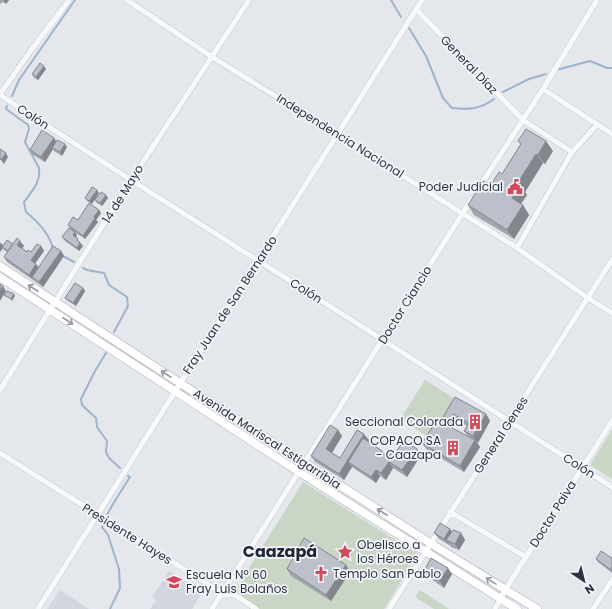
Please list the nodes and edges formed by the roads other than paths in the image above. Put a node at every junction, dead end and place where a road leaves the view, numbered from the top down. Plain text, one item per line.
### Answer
1 (69, 0) edge
2 (127, 0) edge
3 (249, 0) edge
4 (422, 0) edge
5 (597, 0) edge
6 (416, 9) junction
7 (212, 57) junction
8 (543, 89) junction
9 (0, 95) edge
10 (522, 120) junction
11 (597, 125) junction
12 (337, 134) junction
13 (612, 134) edge
14 (572, 152) junction
15 (131, 180) junction
16 (462, 214) junction
17 (517, 248) junction
18 (612, 260) edge
19 (259, 261) junction
20 (0, 266) edge
21 (0, 277) edge
22 (588, 298) junction
23 (55, 302) junction
24 (50, 310) junction
25 (612, 313) edge
26 (383, 340) junction
27 (180, 383) junction
28 (0, 390) edge
29 (175, 391) junction
30 (612, 421) edge
31 (509, 422) junction
32 (0, 453) edge
33 (305, 463) junction
34 (582, 468) junction
35 (299, 472) junction
36 (612, 487) edge
37 (450, 512) junction
38 (97, 515) junction
39 (430, 543) junction
40 (425, 552) junction
41 (526, 558) junction
42 (612, 580) edge
43 (506, 590) junction
44 (222, 593) junction
45 (501, 599) junction
46 (38, 609) edge
47 (212, 609) edge
48 (256, 609) edge
49 (389, 609) edge
50 (495, 609) edge
51 (517, 609) edge
52 (537, 609) edge
53 (593, 609) edge

1 - 9 street
2 - 7 street, Independencia Nacional
3 - 7 street, 14 de Mayo
4 - 6 street, Fray Juan de San Bernardo
5 - 8 street, Doctor Ciancio
6 - 10 street, General Díaz
6 - 12 street, Fray Juan de San Bernardo
7 - 12 street, Independencia Nacional
7 - 15 street, 14 de Mayo
8 - 10 street, Doctor Ciancio
8 - 11 street
9 - 15 street, Colón
10 - 14 street, General Díaz
10 - 16 street, Doctor Ciancio
11 - 13 street
11 - 14 street
12 - 16 street, Independencia Nacional
12 - 19 street, Fray Juan de San Bernardo
14 - 17 street
15 - 19 street, Colón
15 - 23 street, 14 de Mayo
16 - 17 street, Independencia Nacional
16 - 26 street, Doctor Ciancio
17 - 22 street, Independencia Nacional
18 - 22 street, General Genes
19 - 26 street, Colón
19 - 27 street, Fray Juan de San Bernardo
23 -> 20 main road, Avenida Mariscal Estigarribia
21 - 24 main road, Avenida Mariscal Estigarribia
22 - 25 street, Independencia Nacional
22 - 31 street, General Genes
23 - 24 street, 14 de Mayo
27 -> 23 main road, Avenida Mariscal Estigarribia
24 - 28 street, 14 de Mayo
24 -> 29 main road, Avenida Mariscal Estigarribia
26 - 31 street, Colón
26 - 33 street, Doctor Ciancio
27 - 29 street, Fray Juan de San Bernardo
27 - 33 main road, Avenida Mariscal Estigarribia
29 - 35 main road, Avenida Mariscal Estigarribia
29 - 38 street, Fray Juan de San Bernardo
30 - 34 street, Doctor Paiva
31 - 34 street, Colón
31 - 37 street, General Genes
32 - 38 street, Presidente Hayes
33 - 35 street, Doctor Ciancio
39 -> 33 main road, Avenida Mariscal Estigarribia
34 - 36 street, Colón
34 - 41 street, Doctor Paiva
35 - 40 main road, Avenida Mariscal Estigarribia
35 - 44 street, Doctor Ciancio
37 - 39 street, General Genes
37 - 41 street
38 - 44 street, Presidente Hayes
38 - 46 street, Fray Juan de San Bernardo
39 - 40 street, General Genes
43 -> 39 main road, Avenida Mariscal Estigarribia
40 - 45 main road, Avenida Mariscal Estigarribia
40 - 49 street, General Genes
41 - 43 street, Doctor Paiva
42 - 53 street
43 - 45 street, Doctor Paiva
43 - 52 main road, Avenida Mariscal Estigarribia
44 - 47 street, Doctor Ciancio
44 - 48 street, Presidente Hayes
45 - 50 street, Doctor Paiva
45 - 51 main road, Avenida Mariscal Estigarribia

